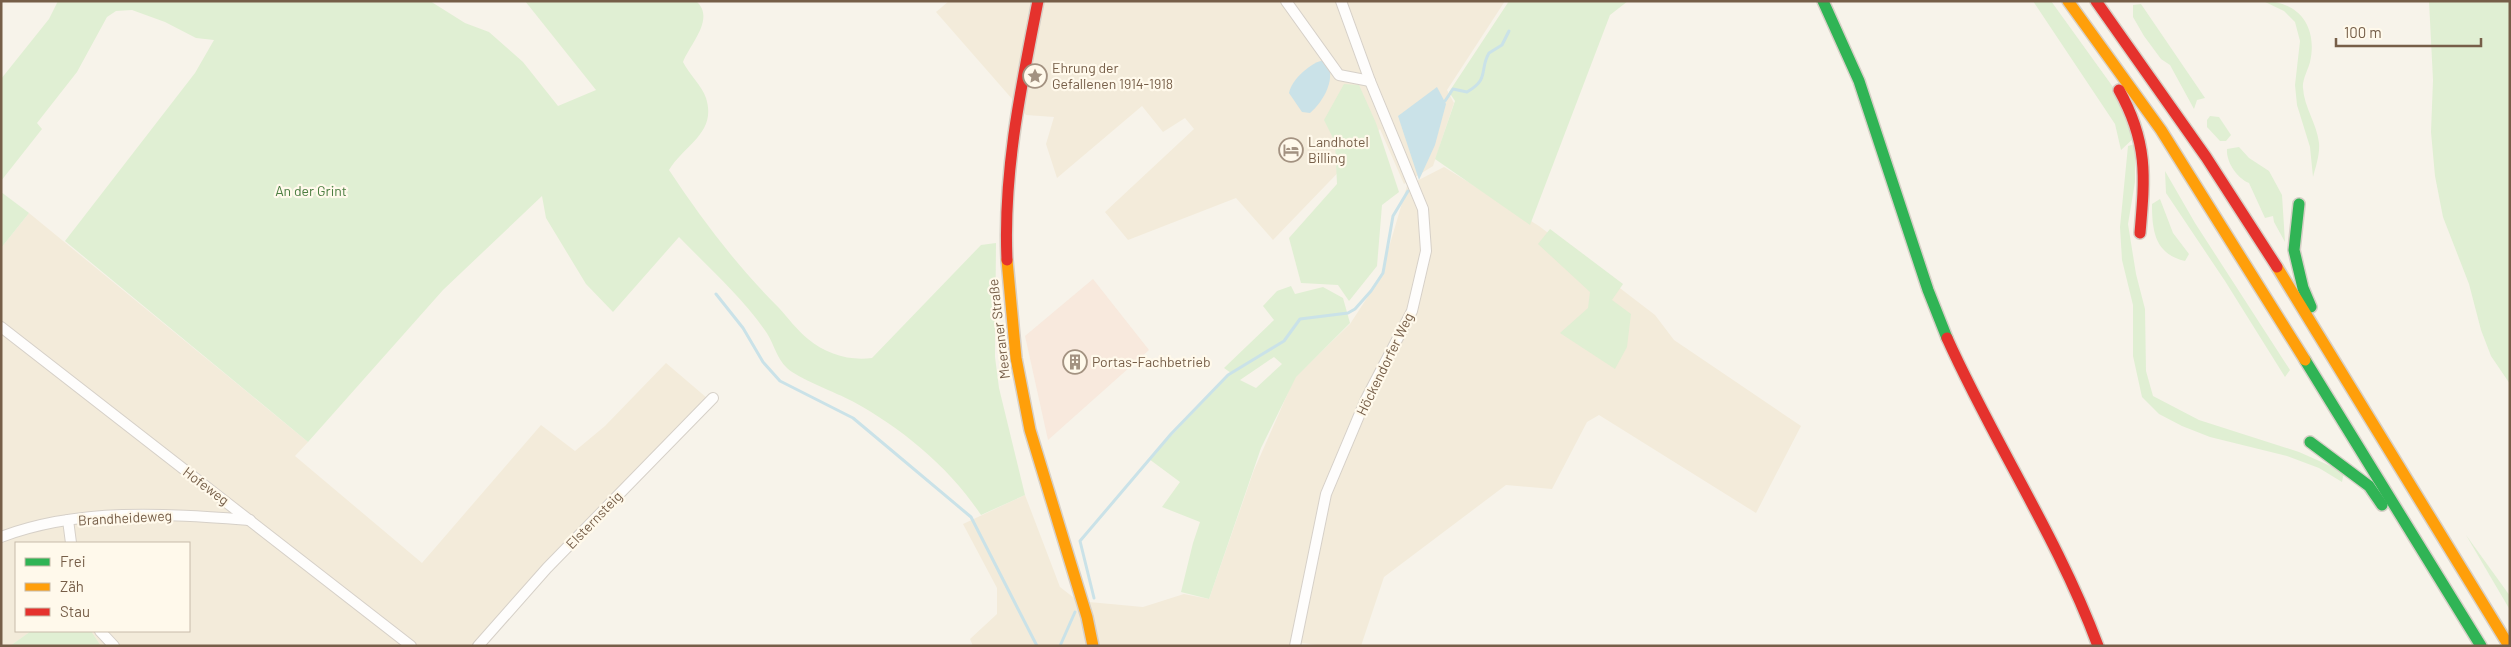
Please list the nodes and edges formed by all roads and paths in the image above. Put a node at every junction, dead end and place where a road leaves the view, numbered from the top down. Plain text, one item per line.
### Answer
1 (1038, 1) edge
2 (1286, 1) edge
3 (1341, 1) edge
4 (1823, 1) edge
5 (2068, 1) edge
6 (2096, 1) edge
7 (2101, 45) junction
8 (1370, 81) junction
9 (2299, 204) dead end
10 (2140, 233) dead end
11 (1, 327) edge
12 (2331, 356) junction
13 (713, 398) dead end
14 (2310, 442) dead end
15 (68, 520) junction
16 (251, 520) junction
17 (1, 537) edge
18 (71, 542) edge
19 (2422, 550) junction
20 (101, 632) edge
21 (114, 646) edge
22 (411, 646) edge
23 (478, 646) edge
24 (1093, 646) edge
25 (1295, 646) edge
26 (2098, 646) edge
27 (2481, 646) edge
28 (2509, 646) edge

1 - 24 main road, Meeraner Straße
2 - 8 street
3 - 8 street, Höckendorfer Weg
4 - 26 main road
5 - 7 main road
6 - 12 main road
7 - 10 main road
7 - 19 main road
8 - 25 street, Höckendorfer Weg
9 - 12 main road
11 - 16 street, Hofeweg
12 - 28 main road
13 - 23 street, Elsternsteig
14 - 19 main road
15 - 16 street, Brandheideweg
15 - 17 street, Brandheideweg
15 - 18 street
16 - 22 street, Hofeweg
19 - 27 main road
20 - 21 street

